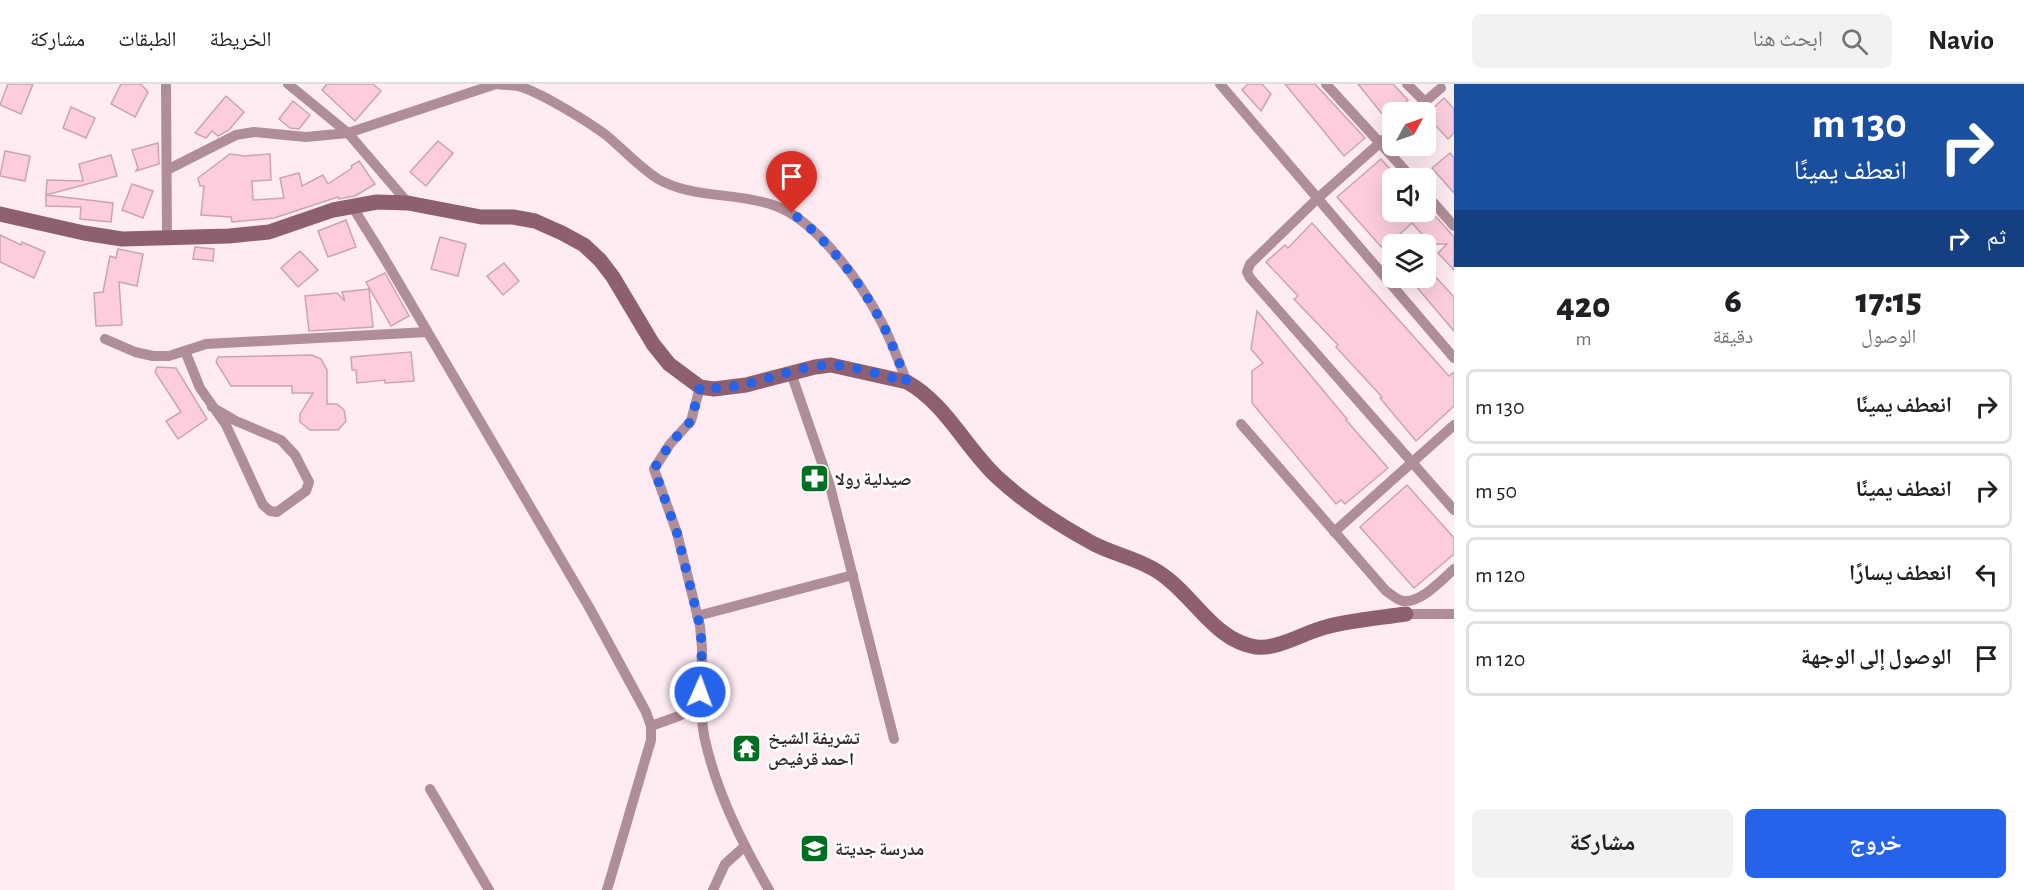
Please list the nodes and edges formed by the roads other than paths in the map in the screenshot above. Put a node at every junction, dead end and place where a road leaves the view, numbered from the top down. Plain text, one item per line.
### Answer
1 (166, 84) edge
2 (288, 84) edge
3 (1220, 84) edge
4 (1326, 84) edge
5 (1407, 84) edge
6 (1441, 88) dead end
7 (1425, 102) joint
8 (348, 133) junction
9 (1380, 142) junction
10 (1403, 168) edge
11 (167, 170) junction
12 (1318, 198) junction
13 (408, 203) junction
14 (352, 206) junction
15 (1436, 206) edge
16 (0, 214) edge
17 (1454, 226) edge
18 (167, 238) junction
19 (427, 332) junction
20 (105, 339) dead end
21 (185, 351) junction
22 (1454, 358) edge
23 (791, 373) junction
24 (907, 382) junction
25 (700, 387) junction
26 (212, 407) junction
27 (1241, 424) dead end
28 (1454, 425) edge
29 (1412, 462) junction
30 (1454, 510) edge
31 (1334, 532) junction
32 (1454, 569) edge
33 (853, 575) junction
34 (1406, 614) joint
35 (1454, 614) edge
36 (697, 616) junction
37 (701, 703) junction
38 (651, 726) junction
39 (894, 739) dead end
40 (430, 789) dead end
41 (745, 846) junction
42 (489, 890) edge
43 (607, 890) edge
44 (713, 890) edge
45 (769, 890) edge

1 - 11 street
2 - 8 street
3 - 12 street
4 - 9 street
5 - 7 street
6 - 7 street
8 - 11 street
8 - 13 street
8 - 24 street
9 - 10 street
9 - 12 street
11 - 18 street
12 - 22 street
12 - 29 street
13 - 14 street
13 - 25 street
14 - 18 street
14 - 19 street
15 - 17 street
16 - 18 street
19 - 21 street
19 - 38 street
20 - 21 street
21 - 26 street
23 - 24 street
23 - 25 street
23 - 33 street
24 - 34 street
25 - 36 street
26 - 26 street
27 - 31 street
28 - 29 street
29 - 30 street
29 - 31 street
31 - 32 street
33 - 36 street
33 - 39 street
34 - 35 street
36 - 37 street
37 - 38 street
37 - 41 street
38 - 43 street
40 - 42 street
41 - 44 street
41 - 45 street

